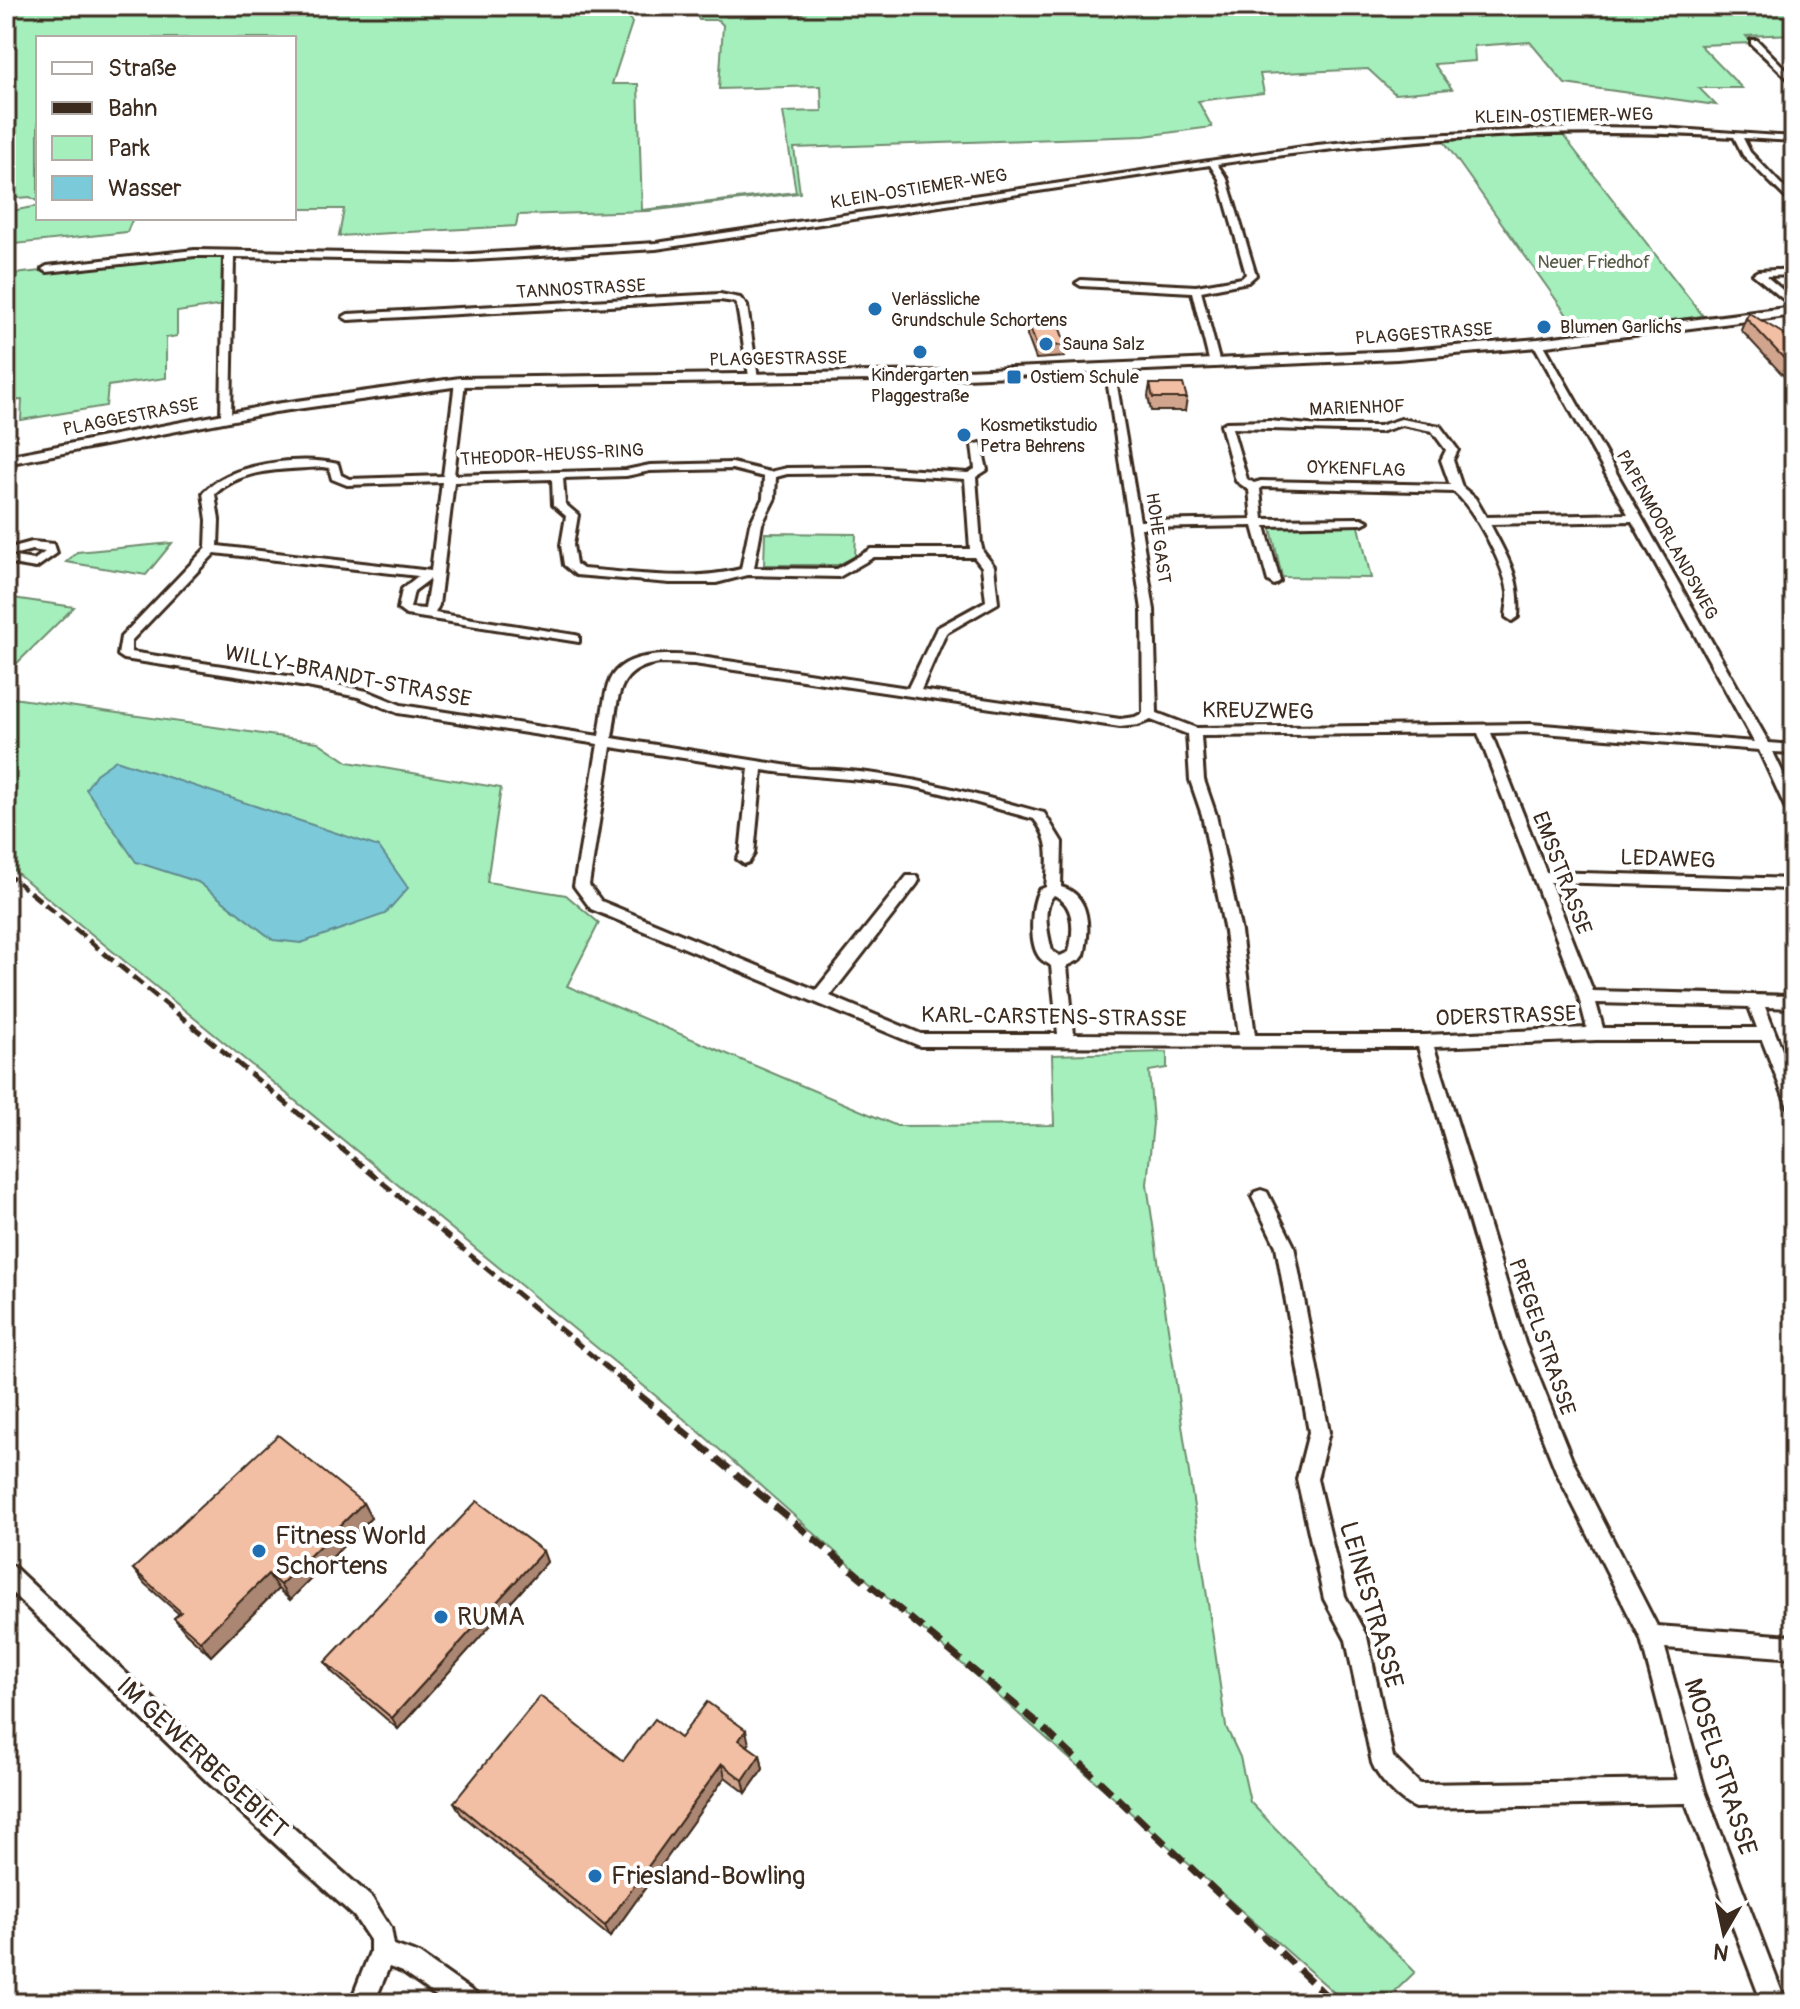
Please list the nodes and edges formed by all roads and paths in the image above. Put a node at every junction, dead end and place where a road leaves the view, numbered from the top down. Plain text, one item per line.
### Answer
1 (1754, 42) dead end
2 (1794, 82) edge
3 (1737, 135) junction
4 (1794, 139) edge
5 (1212, 162) junction
6 (1794, 203) edge
7 (229, 254) junction
8 (47, 269) dead end
9 (1794, 272) edge
10 (1081, 283) dead end
11 (1196, 289) junction
12 (1794, 308) edge
13 (348, 317) dead end
14 (1538, 343) junction
15 (1215, 364) junction
16 (1109, 368) junction
17 (754, 376) junction
18 (460, 382) junction
19 (226, 417) junction
20 (977, 445) dead end
21 (6, 460) edge
22 (557, 475) junction
23 (770, 475) junction
24 (970, 476) junction
25 (449, 477) junction
26 (1254, 488) junction
27 (1457, 489) junction
28 (1636, 517) junction
29 (1362, 521) dead end
30 (1484, 521) junction
31 (1258, 522) junction
32 (1136, 525) junction
33 (212, 549) junction
34 (977, 553) junction
35 (747, 571) junction
36 (434, 574) junction
37 (1274, 581) dead end
38 (420, 614) junction
39 (1512, 617) dead end
40 (575, 639) dead end
41 (914, 690) junction
42 (1150, 715) junction
43 (1483, 729) junction
44 (1194, 732) junction
45 (605, 741) junction
46 (1763, 745) junction
47 (1794, 749) edge
48 (756, 765) junction
49 (1794, 811) edge
50 (744, 859) dead end
51 (1540, 877) junction
52 (912, 880) dead end
53 (1794, 884) edge
54 (1053, 890) junction
55 (1059, 963) junction
56 (820, 997) junction
57 (1587, 997) junction
58 (1755, 1001) junction
59 (1794, 1002) edge
60 (1596, 1034) junction
61 (1766, 1034) junction
62 (1067, 1041) junction
63 (1424, 1041) junction
64 (1248, 1042) junction
65 (1794, 1102) edge
66 (1261, 1197) dead end
67 (6, 1573) edge
68 (1651, 1636) junction
69 (1794, 1647) edge
70 (1693, 1791) junction
71 (382, 1952) junction
72 (362, 2003) edge
73 (467, 2003) edge
74 (1774, 2003) edge

1 - 2 street
3 - 4 street, KLEIN-OSTIEMER-WEG
3 - 5 street, KLEIN-OSTIEMER-WEG
3 - 6 street
5 - 7 street, KLEIN-OSTIEMER-WEG
5 - 11 street
7 - 8 street, KLEIN-OSTIEMER-WEG
7 - 19 street
9 - 12 street, PLAGGESTRASSE
10 - 11 street
11 - 15 street
12 - 14 street, PLAGGESTRASSE
13 - 17 street, TANNOSTRASSE
14 - 15 street, PLAGGESTRASSE
14 - 28 street, PAPENMOORLANDSWEG
15 - 16 street, PLAGGESTRASSE
16 - 17 street, PLAGGESTRASSE
16 - 32 street, HOHE GAST
17 - 18 street, PLAGGESTRASSE
18 - 19 street, PLAGGESTRASSE
18 - 25 street
19 - 21 street, PLAGGESTRASSE
20 - 24 street
22 - 23 street, THEODOR-HEUSS-RING
22 - 25 street, THEODOR-HEUSS-RING
22 - 35 street
23 - 24 street, THEODOR-HEUSS-RING
23 - 35 street
24 - 34 street
25 - 33 street, THEODOR-HEUSS-RING
25 - 36 street
26 - 27 street, OYKENFLAG
26 - 27 street, MARIENHOF
26 - 31 street, MARIENHOF
27 - 30 street
28 - 30 street
28 - 46 street, PAPENMOORLANDSWEG
29 - 31 street
30 - 39 street
31 - 32 street
31 - 37 street, MARIENHOF
32 - 42 street, HOHE GAST
33 - 36 street
33 - 45 street, WILLY-BRANDT-STRASSE
34 - 35 street
34 - 41 street
36 - 38 street
36 - 38 street
38 - 40 street
41 - 42 street
41 - 45 street, KARL-CARSTENS-STRASSE
42 - 44 street, KREUZWEG
43 - 44 street, KREUZWEG
43 - 46 street, KREUZWEG
43 - 51 street, EMSSTRASSE
44 - 64 street
45 - 48 street
45 - 56 street, KARL-CARSTENS-STRASSE
46 - 47 street, KREUZWEG
46 - 49 street, PAPENMOORLANDSWEG
48 - 50 street
48 - 54 street
51 - 53 street, LEDAWEG
51 - 57 street, EMSSTRASSE
52 - 56 street
54 - 55 street
54 - 55 street
55 - 62 street
56 - 62 street, KARL-CARSTENS-STRASSE
57 - 58 street, ODERSTRASSE
57 - 60 street, EMSSTRASSE
58 - 59 street, ODERSTRASSE
58 - 61 street
60 - 61 street, ODERSTRASSE
60 - 63 street, ODERSTRASSE
61 - 65 street
62 - 64 street, KARL-CARSTENS-STRASSE
63 - 64 street, ODERSTRASSE
63 - 68 street, PREGELSTRASSE
66 - 70 street, LEINESTRASSE
67 - 71 street, IM GEWERBEGEBIET
68 - 69 street
68 - 70 street, MOSELSTRASSE
70 - 74 street, MOSELSTRASSE
71 - 72 street
71 - 73 street

